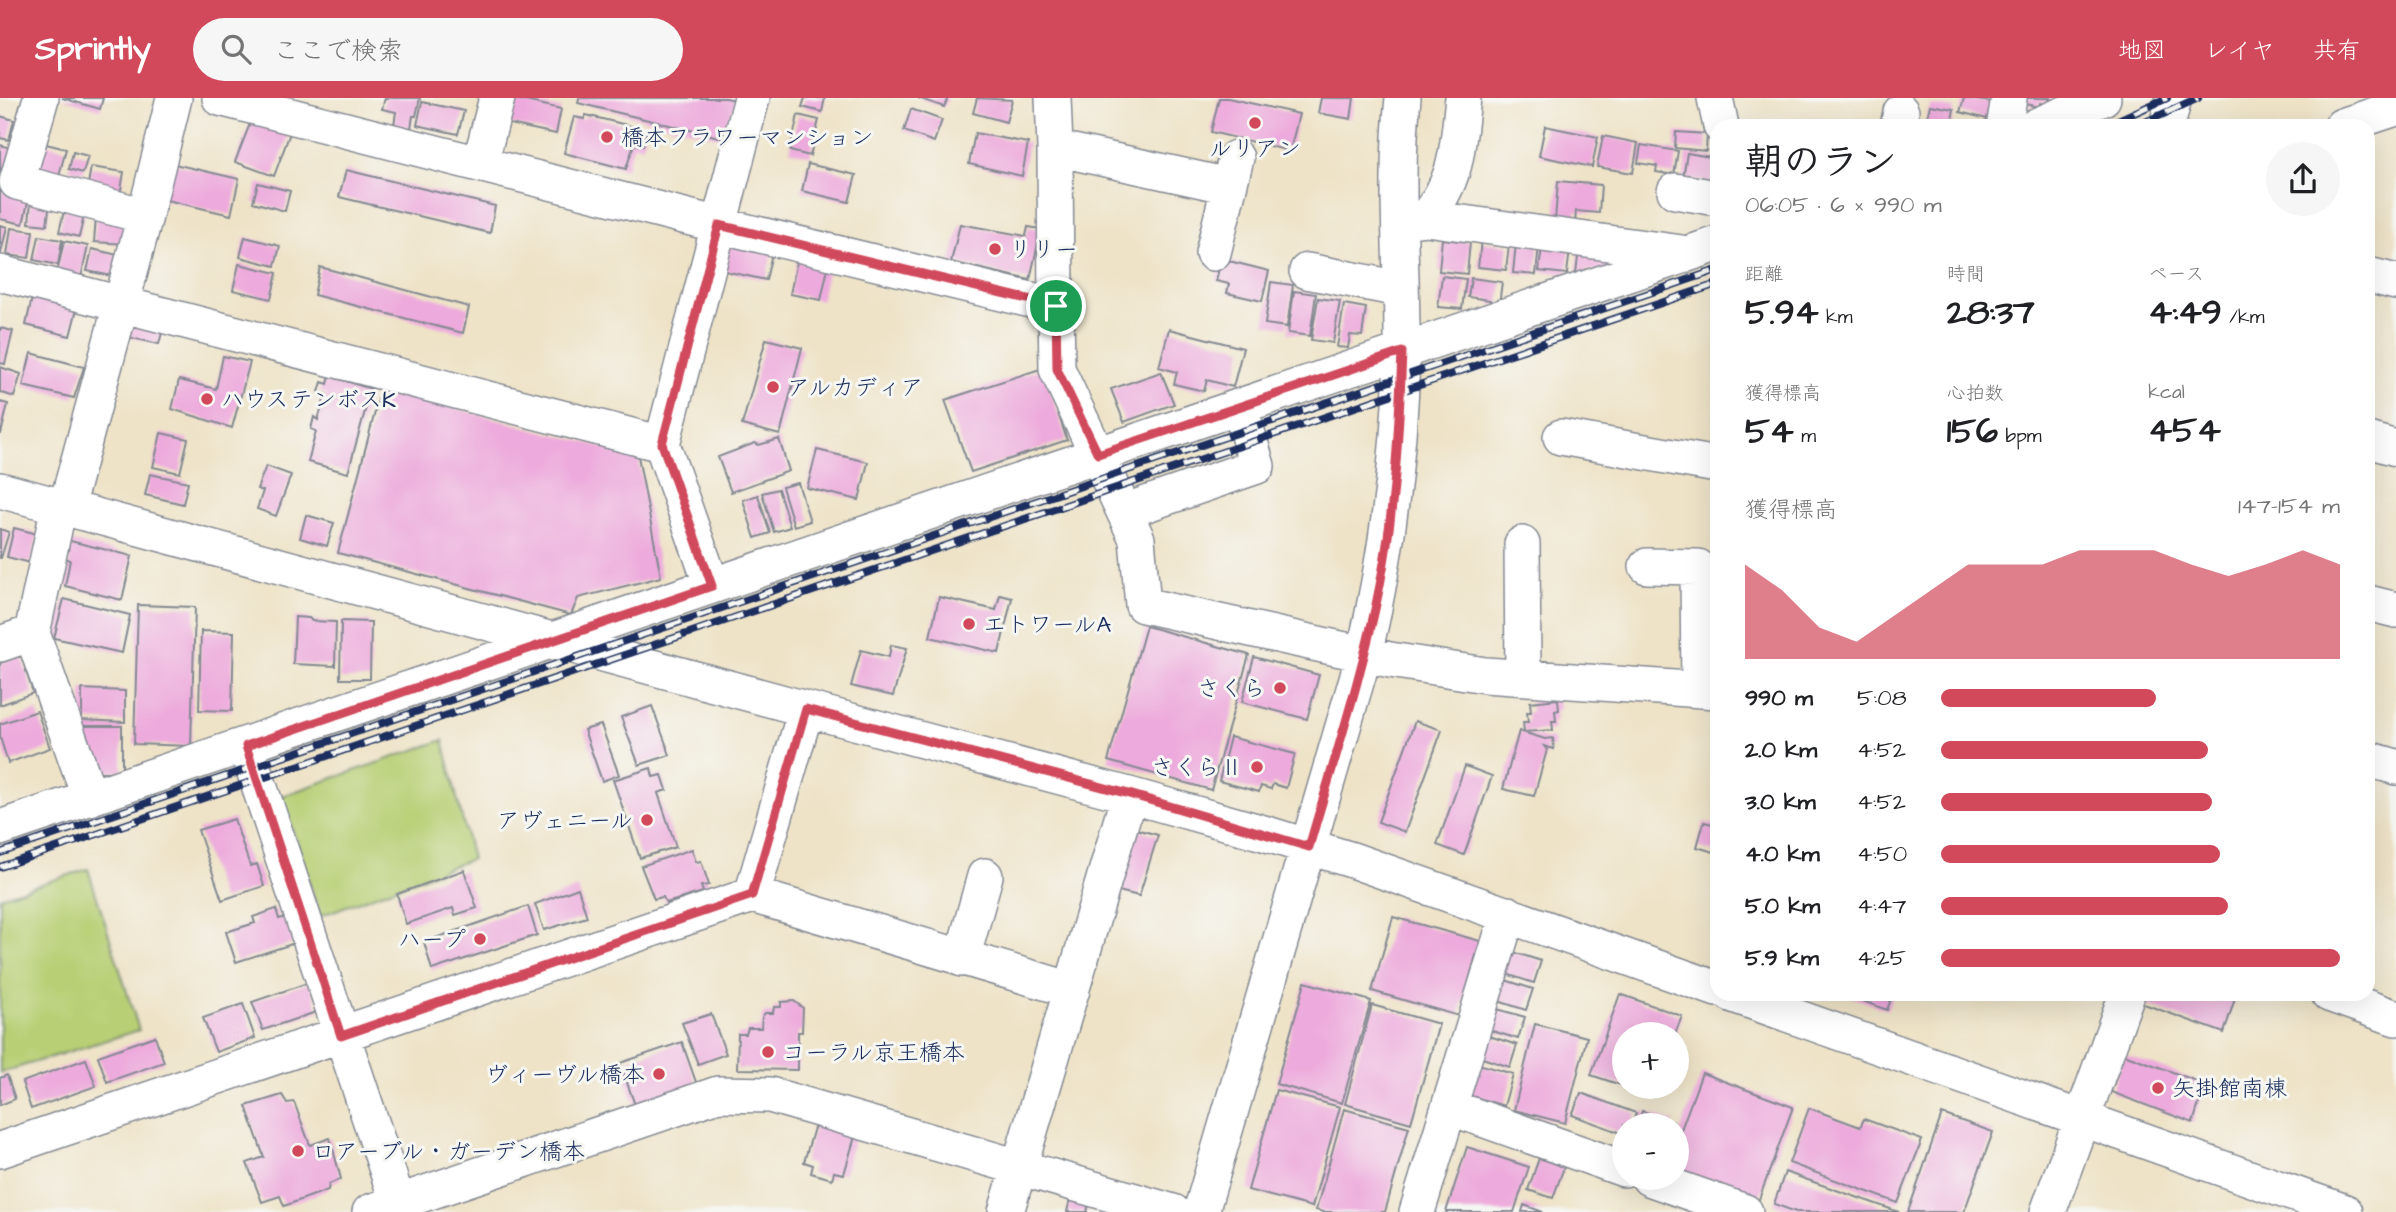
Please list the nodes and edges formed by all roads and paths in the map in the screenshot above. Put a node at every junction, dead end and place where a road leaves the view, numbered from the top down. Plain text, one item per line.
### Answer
1 (41, 98) edge
2 (174, 98) edge
3 (220, 98) edge
4 (497, 98) edge
5 (752, 98) edge
6 (1052, 98) edge
7 (1403, 98) edge
8 (1463, 98) edge
9 (1715, 98) edge
10 (2009, 98) edge
11 (2174, 98) edge
12 (2100, 99) edge
13 (2396, 108) edge
14 (1720, 119) edge
15 (2006, 119) edge
16 (2053, 119) edge
17 (2169, 119) edge
18 (2363, 119) edge
19 (1055, 148) junction
20 (480, 164) junction
21 (1675, 191) dead end
22 (1710, 197) edge
23 (145, 216) junction
24 (1412, 219) junction
25 (719, 225) junction
26 (1703, 249) edge
27 (1213, 253) dead end
28 (1307, 271) dead end
29 (0, 273) edge
30 (2375, 277) edge
31 (2396, 282) edge
32 (1400, 289) junction
33 (121, 305) junction
34 (1056, 306) junction
35 (1402, 352) junction
36 (1240, 407) junction
37 (1562, 437) dead end
38 (2375, 442) edge
39 (662, 444) junction
40 (2396, 448) edge
41 (1098, 454) junction
42 (1710, 464) edge
43 (0, 491) edge
44 (63, 507) junction
45 (1126, 511) junction
46 (1522, 544) dead end
47 (1647, 566) dead end
48 (712, 586) junction
49 (2375, 605) edge
50 (2396, 610) edge
51 (16, 638) edge
52 (553, 641) junction
53 (1364, 655) junction
54 (1523, 677) junction
55 (1708, 690) edge
56 (806, 709) junction
57 (246, 746) junction
58 (2375, 761) edge
59 (2396, 767) edge
60 (1129, 794) junction
61 (90, 798) junction
62 (0, 828) edge
63 (1309, 847) junction
64 (985, 876) dead end
65 (752, 895) junction
66 (1508, 914) junction
67 (962, 959) junction
68 (1710, 980) edge
69 (1072, 990) junction
70 (1766, 1001) edge
71 (2124, 1001) edge
72 (2349, 1001) edge
73 (2396, 1018) edge
74 (341, 1036) junction
75 (1449, 1107) junction
76 (2082, 1119) junction
77 (0, 1150) edge
78 (1612, 1165) edge
79 (1019, 1168) junction
80 (1683, 1190) edge
81 (389, 1209) edge
82 (1006, 1212) edge
83 (1173, 1212) edge
84 (1202, 1212) edge
85 (1417, 1212) edge
86 (1745, 1212) edge
87 (2048, 1212) edge
88 (2345, 1212) edge

1 - 23 street
2 - 23 street
3 - 20 street
4 - 20 street
5 - 25 street
6 - 19 street
7 - 24 street
8 - 24 street
9 - 14 street
10 - 15 street
11 - 17 street
12 - 16 street
13 - 18 street
19 - 27 street
19 - 34 street
20 - 25 street
21 - 22 street
23 - 33 street
24 - 26 street
24 - 32 street
25 - 34 street
25 - 39 street
26 - 35 street
28 - 32 street
29 - 33 street
30 - 31 street
32 - 35 street
33 - 39 street
33 - 44 street
34 - 41 street
35 - 36 street
35 - 53 street
36 - 41 street
36 - 45 street
37 - 42 street
38 - 40 street
39 - 48 street
41 - 45 street
41 - 48 street
43 - 44 street
44 - 51 street
44 - 52 street
45 - 53 street
46 - 54 street
47 - 55 street
48 - 52 street
49 - 50 street
51 - 61 street
52 - 56 street
52 - 57 street
53 - 54 street
53 - 63 street
54 - 55 street
56 - 60 street
56 - 65 street
57 - 61 street
57 - 74 street
58 - 59 street
60 - 63 street
60 - 69 street
61 - 62 street
63 - 66 street
63 - 84 street
64 - 67 street
65 - 67 street
65 - 74 street
66 - 68 street
66 - 75 street
67 - 69 street
69 - 79 street
70 - 76 street
71 - 76 street
72 - 73 street
74 - 77 street
74 - 81 street
75 - 78 street
75 - 85 street
76 - 87 street
76 - 88 street
79 - 81 street
79 - 82 street
79 - 83 street
80 - 86 street

